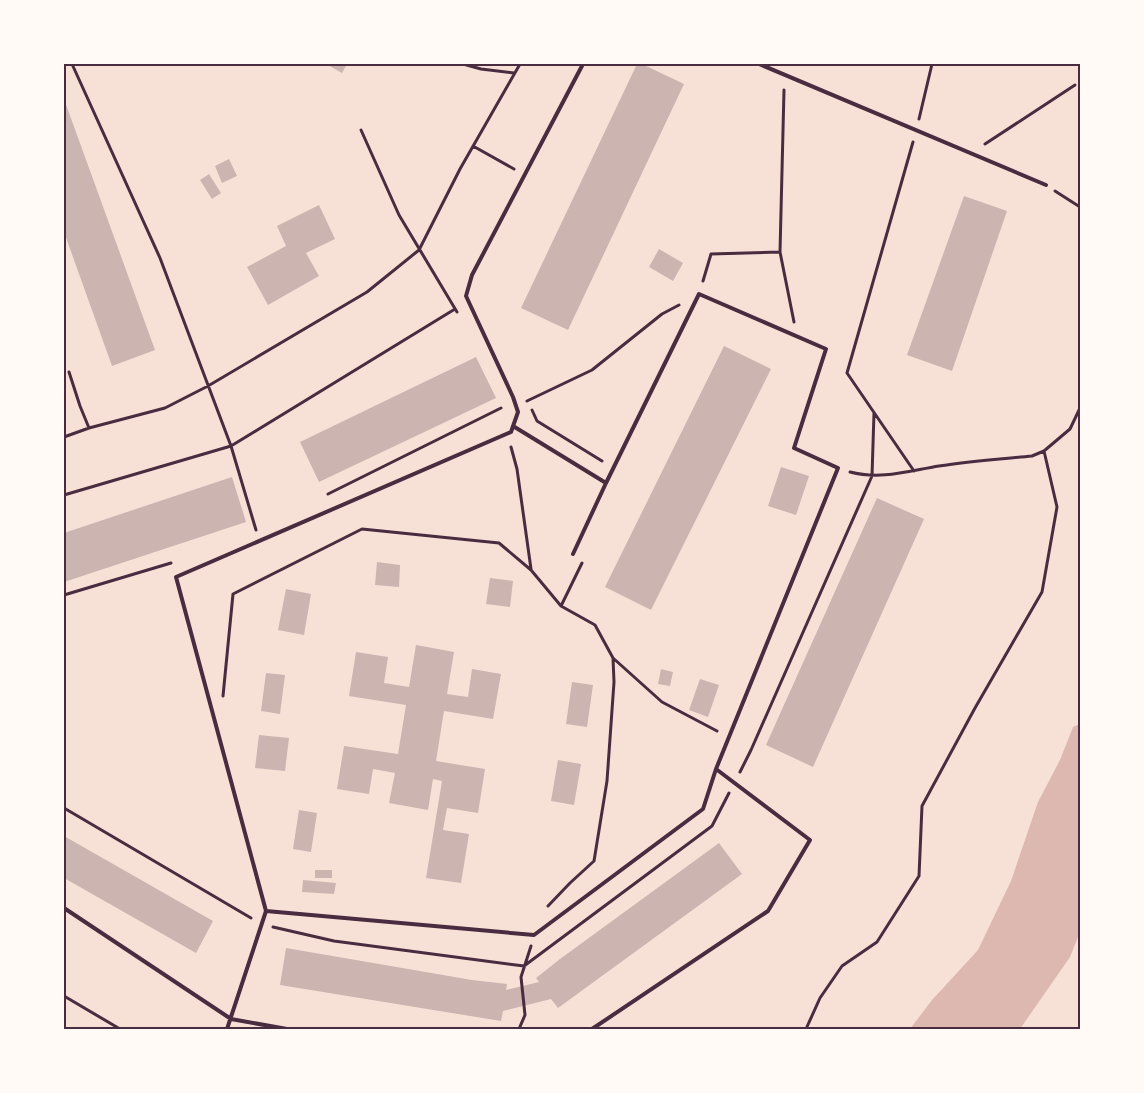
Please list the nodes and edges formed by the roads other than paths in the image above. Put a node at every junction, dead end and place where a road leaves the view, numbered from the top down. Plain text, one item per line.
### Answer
1 (583, 64) edge
2 (759, 64) edge
3 (1046, 185) road end
4 (513, 426) junction
5 (606, 483) junction
6 (574, 554) dead end
7 (716, 769) junction
8 (64, 908) edge
9 (266, 911) junction
10 (230, 1019) junction
11 (227, 1029) edge
12 (287, 1029) edge
13 (592, 1029) edge

1 - 4 lane
2 - 3 lane
4 - 5 lane
4 - 9 lane
5 - 6 lane
5 - 7 lane
7 - 9 lane
7 - 13 lane
8 - 10 lane
9 - 10 lane
10 - 11 lane
10 - 12 lane

